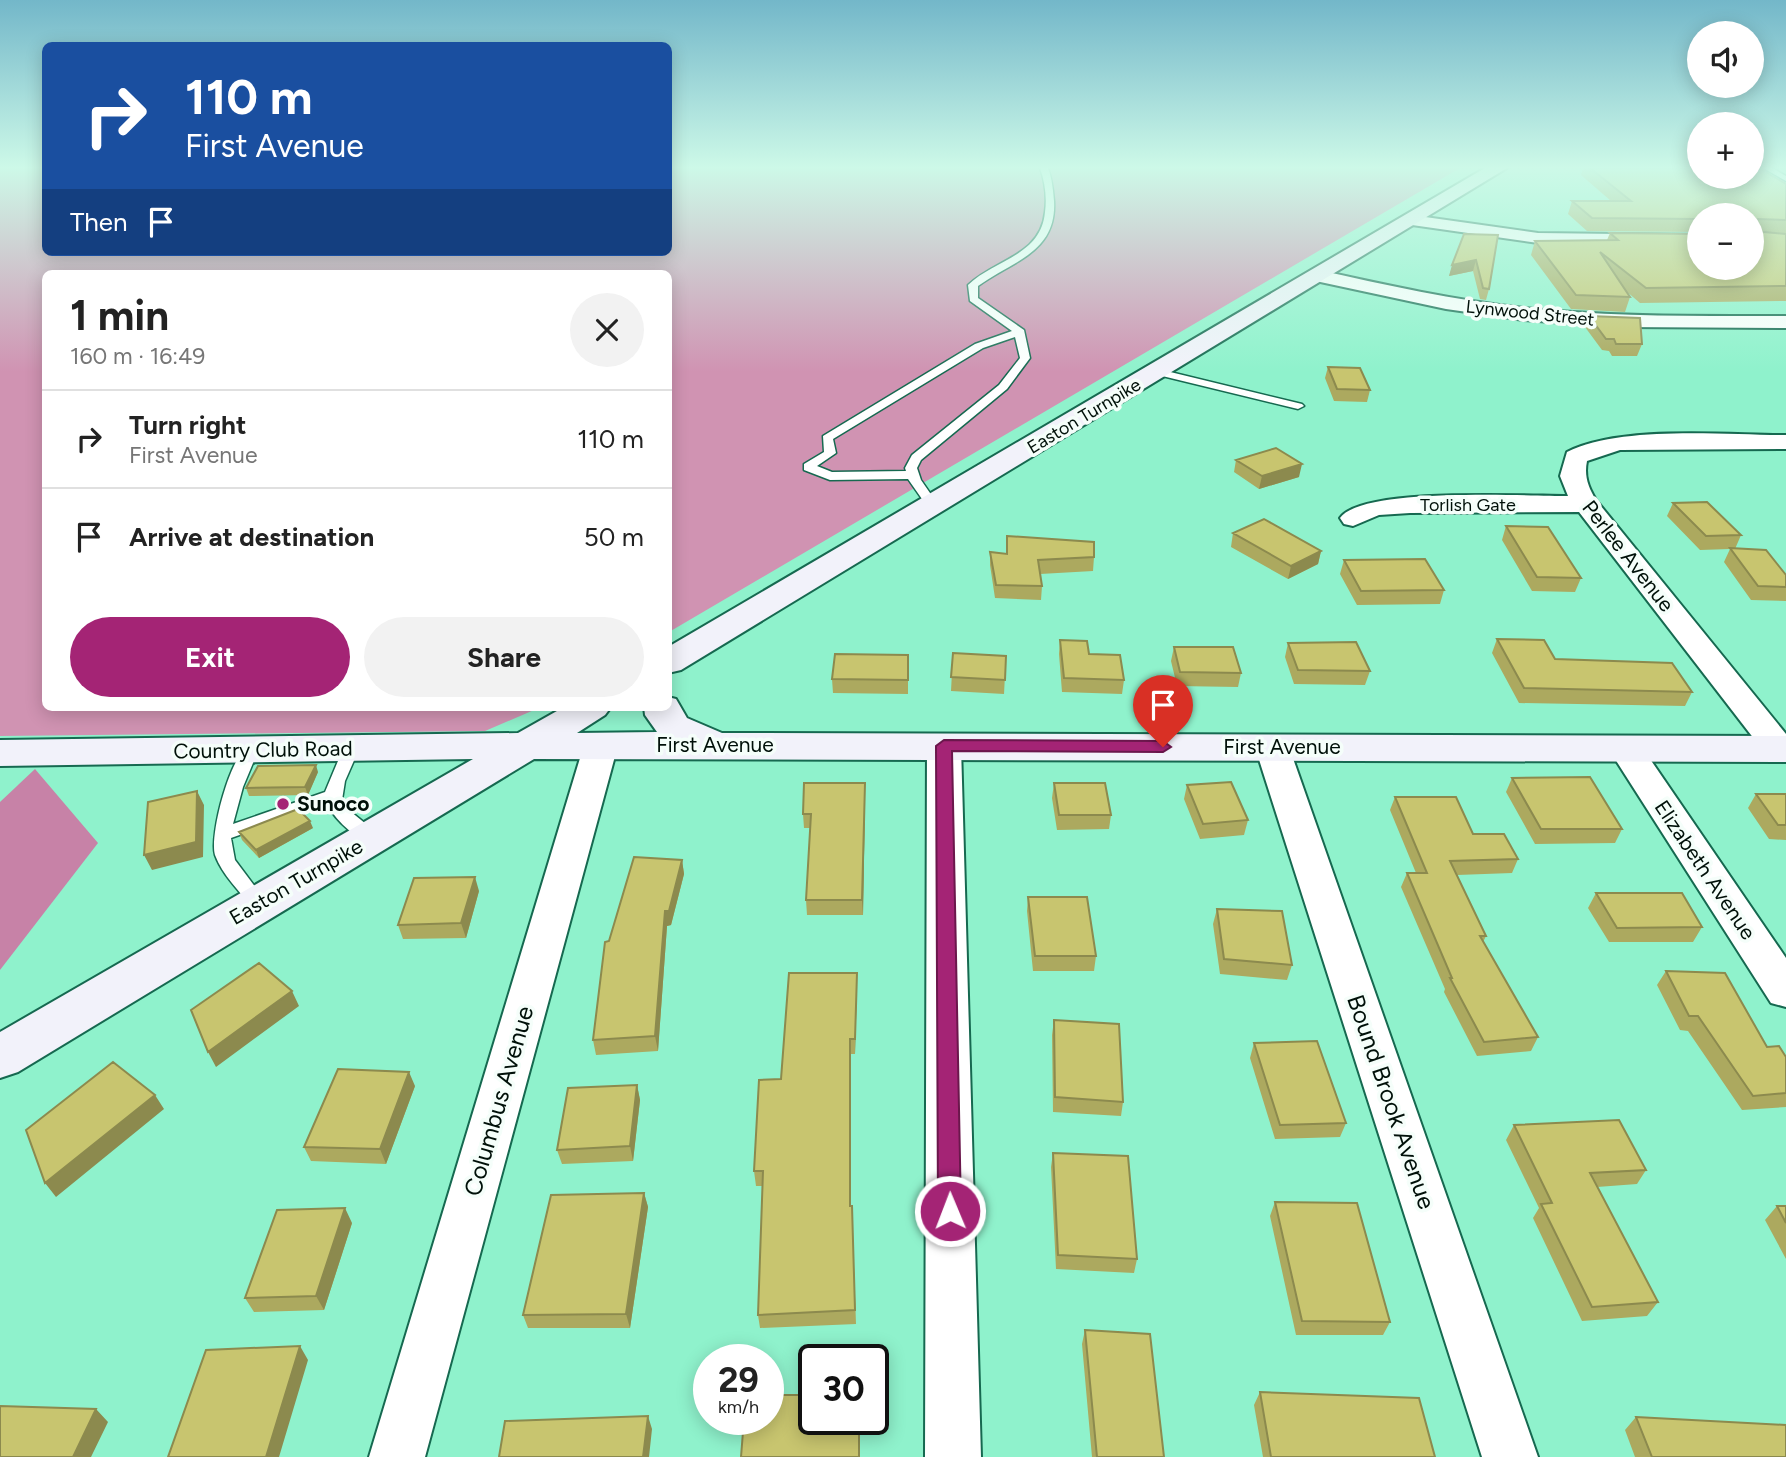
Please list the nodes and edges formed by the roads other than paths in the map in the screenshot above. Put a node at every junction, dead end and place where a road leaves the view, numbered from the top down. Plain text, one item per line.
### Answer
1 (1044, 236) edge
2 (1384, 236) edge
3 (1524, 236) edge
4 (1687, 240) edge
5 (1318, 276) junction
6 (1786, 322) edge
7 (1020, 332) junction
8 (1158, 372) junction
9 (1298, 406) dead end
10 (1786, 442) edge
11 (913, 475) junction
12 (1586, 505) junction
13 (933, 506) junction
14 (1353, 518) dead end
15 (683, 654) edge
16 (672, 679) edge
17 (664, 711) edge
18 (596, 726) edge
19 (715, 744) junction
20 (526, 746) junction
21 (944, 746) junction
22 (1272, 747) junction
23 (1625, 748) junction
24 (351, 749) junction
25 (1783, 749) edge
26 (250, 751) junction
27 (0, 753) edge
28 (331, 796) junction
29 (223, 834) junction
30 (371, 838) junction
31 (259, 904) junction
32 (1786, 991) edge
33 (0, 1057) edge
34 (397, 1457) edge
35 (953, 1457) edge
36 (1510, 1457) edge

1 - 7 lane
2 - 5 main road, Easton Turnpike
3 - 4 street
5 - 6 street, Lynwood Street
5 - 8 main road, Easton Turnpike
7 - 11 lane
7 - 11 lane
8 - 9 lane
8 - 13 main road, Easton Turnpike
10 - 12 street, Perlee Avenue
11 - 13 lane
12 - 14 street, Torlish Gate
12 - 25 street, Perlee Avenue
13 - 15 main road, Easton Turnpike
15 - 16 main road
17 - 19 main road
18 - 19 main road, First Avenue
18 - 20 main road, First Avenue
18 - 34 street, Columbus Avenue
19 - 21 main road, First Avenue
20 - 24 main road, Country Club Road
20 - 30 main road, Easton Turnpike
21 - 22 main road, First Avenue
21 - 35 street
22 - 23 main road, First Avenue
22 - 36 street, Bound Brook Avenue
23 - 25 main road, First Avenue
23 - 32 street, Elizabeth Avenue
24 - 26 main road, Country Club Road
24 - 28 lane
26 - 27 main road, Country Club Road
26 - 29 lane
28 - 29 lane
28 - 30 lane
29 - 31 lane
30 - 31 main road, Easton Turnpike
31 - 33 main road, Easton Turnpike

